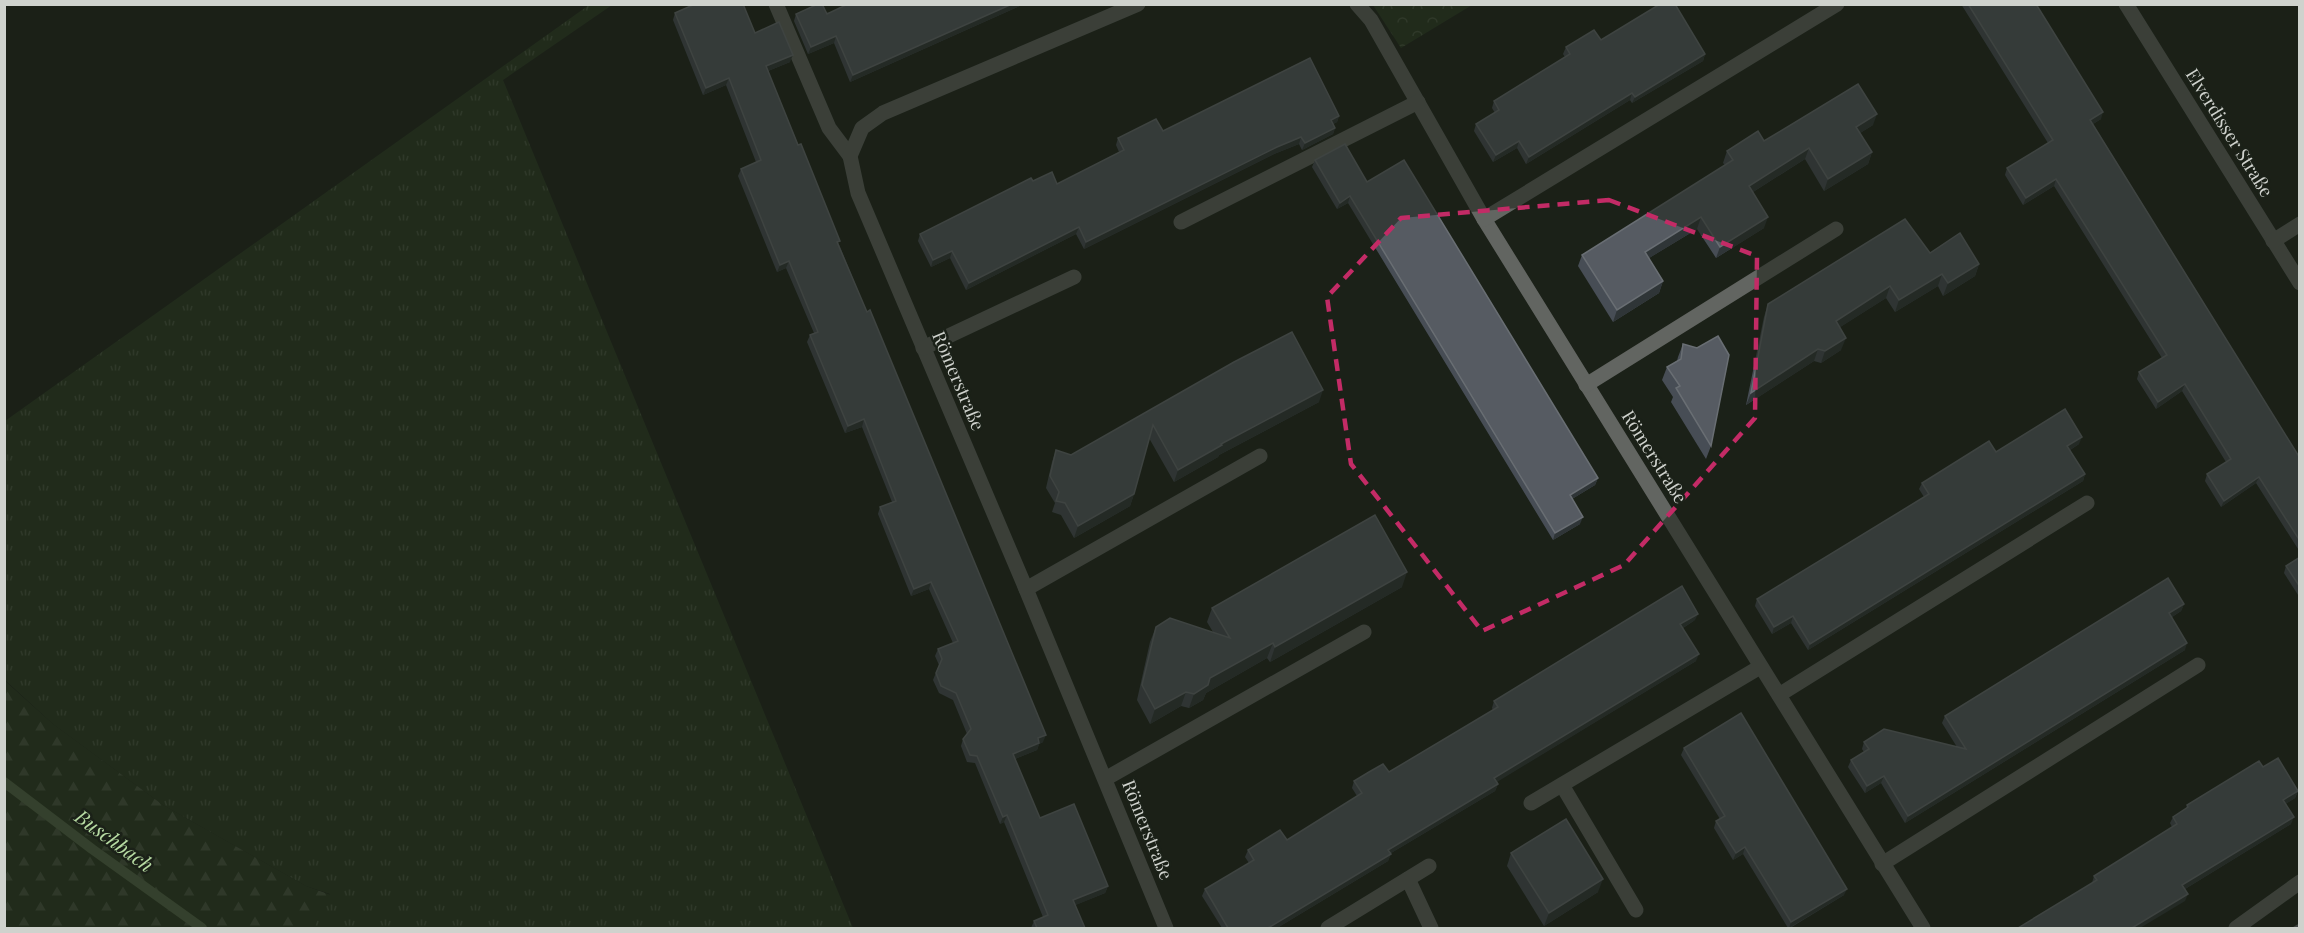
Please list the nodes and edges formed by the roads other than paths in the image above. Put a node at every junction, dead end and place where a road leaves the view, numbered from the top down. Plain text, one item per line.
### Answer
1 (776, 4) edge
2 (1138, 4) edge
3 (1357, 4) edge
4 (1837, 4) edge
5 (2126, 4) edge
6 (1418, 102) junction
7 (850, 156) junction
8 (1484, 219) junction
9 (1181, 222) dead end
10 (2300, 224) edge
11 (1836, 230) dead end
12 (2273, 241) junction
13 (1074, 277) dead end
14 (2300, 283) edge
15 (923, 348) junction
16 (1586, 385) junction
17 (1260, 456) dead end
18 (2087, 503) dead end
19 (1026, 589) junction
20 (1364, 632) dead end
21 (2198, 665) dead end
22 (1760, 667) junction
23 (1779, 696) junction
24 (1105, 779) junction
25 (1562, 785) junction
26 (1531, 803) dead end
27 (1882, 864) junction
28 (1429, 866) dead end
29 (1408, 879) junction
30 (2299, 882) edge
31 (1636, 910) dead end
32 (1166, 928) edge
33 (1328, 928) edge
34 (1431, 928) edge
35 (1923, 928) edge
36 (2236, 928) edge

1 - 7 street
2 - 7 street
3 - 6 street, Römerstraße
4 - 8 street
5 - 12 street, Elverdisser Straße
6 - 8 street, Römerstraße
6 - 9 street
7 - 15 street, Römerstraße
8 - 16 street, Römerstraße
10 - 12 street
11 - 16 street
12 - 14 street, Elverdisser Straße
13 - 15 street
15 - 19 street, Römerstraße
16 - 22 street, Römerstraße
17 - 19 street
18 - 23 street
19 - 24 street, Römerstraße
20 - 24 street
21 - 27 street
22 - 23 street, Römerstraße
22 - 25 street
23 - 27 street, Römerstraße
24 - 32 street, Römerstraße
25 - 26 street
25 - 31 street
27 - 35 street, Römerstraße
28 - 29 street
29 - 33 street
29 - 34 street
30 - 36 street

